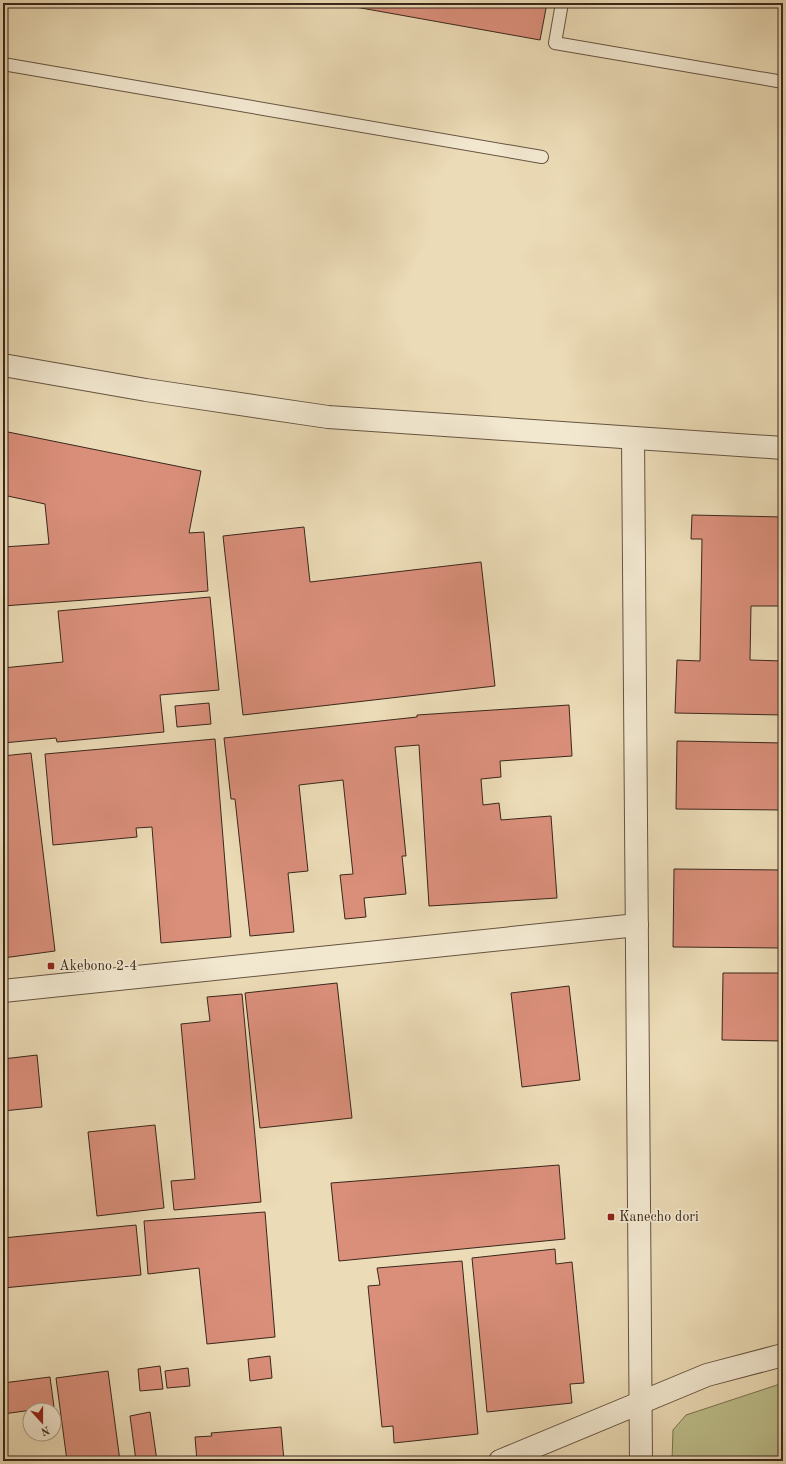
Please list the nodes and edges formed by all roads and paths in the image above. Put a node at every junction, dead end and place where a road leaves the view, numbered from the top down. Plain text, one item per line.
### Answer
1 (562, 3) edge
2 (3, 64) edge
3 (783, 82) edge
4 (542, 156) dead end
5 (3, 365) edge
6 (633, 438) junction
7 (783, 448) edge
8 (637, 925) junction
9 (3, 991) edge
10 (783, 1355) edge
11 (641, 1403) junction
12 (500, 1461) edge
13 (641, 1461) edge

1 - 3 lane
2 - 4 lane
5 - 6 street
6 - 7 street
6 - 8 street
8 - 9 street
8 - 11 street
10 - 11 street
11 - 12 street
11 - 13 street

